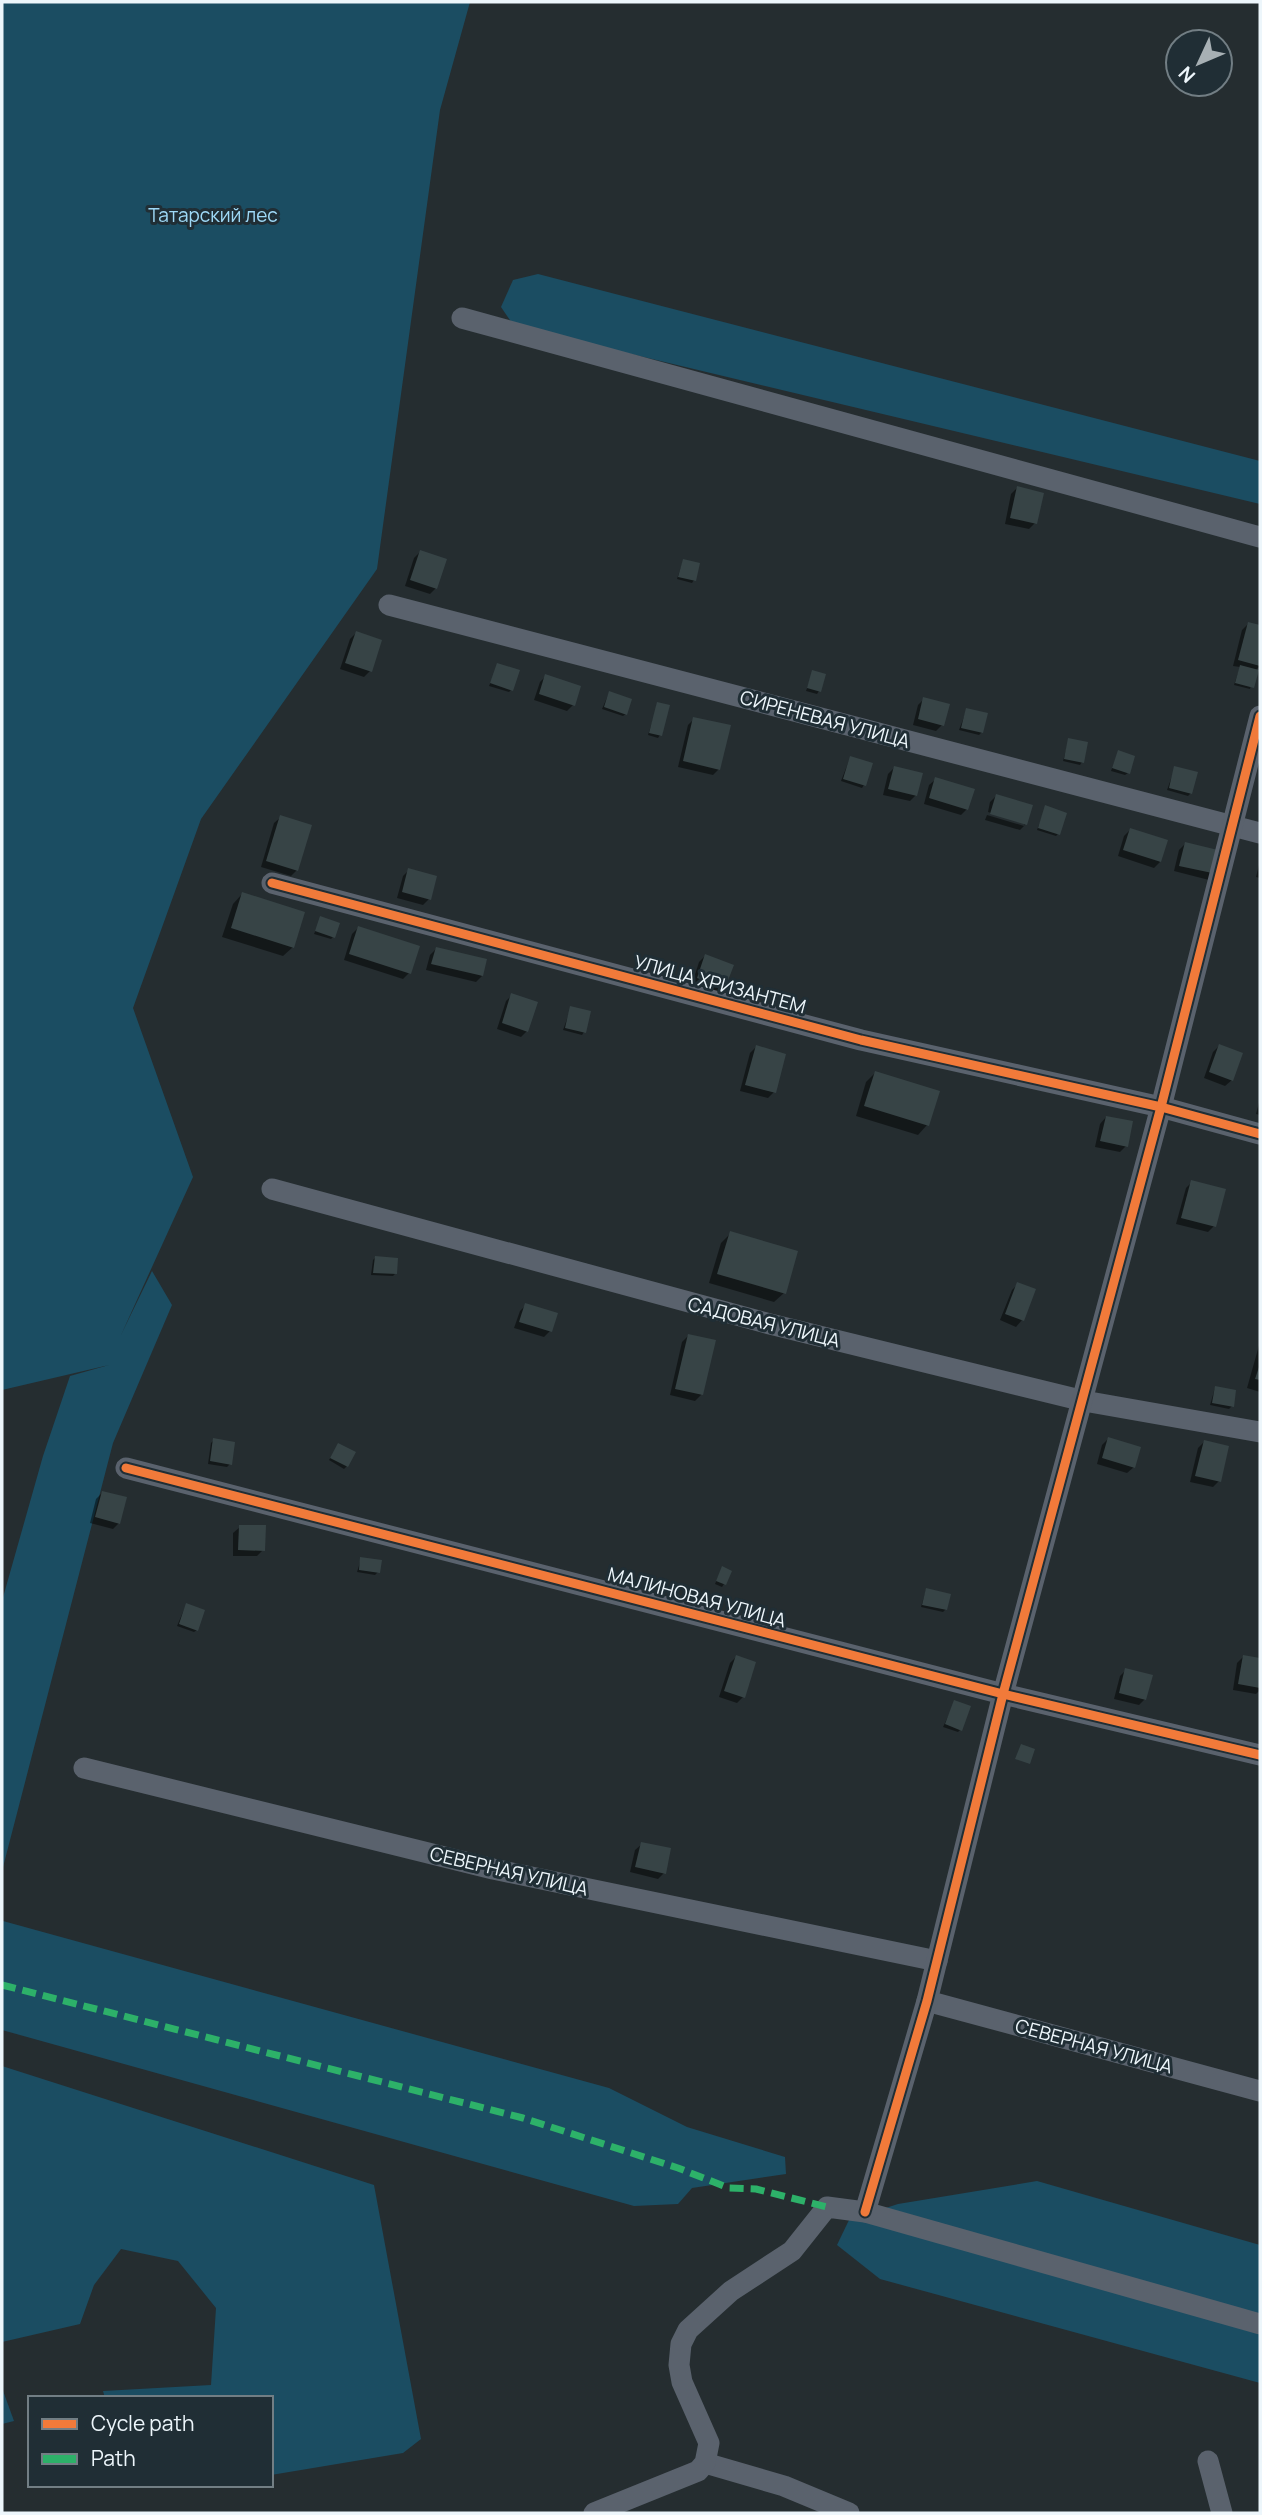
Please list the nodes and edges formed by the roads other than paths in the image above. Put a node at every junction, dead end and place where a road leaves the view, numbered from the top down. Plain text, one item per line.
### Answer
1 (461, 318) dead end
2 (1260, 537) edge
3 (389, 605) dead end
4 (1260, 716) edge
5 (1234, 826) junction
6 (1260, 833) edge
7 (272, 883) dead end
8 (1161, 1107) junction
9 (1260, 1134) edge
10 (272, 1189) dead end
11 (1084, 1401) junction
12 (1260, 1432) edge
13 (126, 1468) dead end
14 (1003, 1694) junction
15 (1260, 1755) edge
16 (84, 1768) dead end
17 (937, 1961) junction
18 (927, 2001) junction
19 (1260, 2091) edge
20 (865, 2212) junction
21 (1260, 2324) edge
22 (1208, 2461) dead end
23 (705, 2463) junction
24 (594, 2513) edge
25 (849, 2513) edge
26 (1222, 2513) edge

1 - 2 street
3 - 5 street, СИРЕНЕВАЯ УЛИЦА
4 - 5 street
5 - 6 street, СИРЕНЕВАЯ УЛИЦА
5 - 8 street
7 - 8 street, УЛИЦА ХРИЗАНТЕМ
8 - 9 street, УЛИЦА ХРИЗАНТЕМ
8 - 11 street
10 - 11 street, САДОВАЯ УЛИЦА
11 - 12 street, САДОВАЯ УЛИЦА
11 - 14 street
13 - 14 street, МАЛИНОВАЯ УЛИЦА
14 - 15 street, МАЛИНОВАЯ УЛИЦА
14 - 17 street
16 - 17 street, СЕВЕРНАЯ УЛИЦА
17 - 18 street
18 - 19 street, СЕВЕРНАЯ УЛИЦА
18 - 20 street
20 - 21 street
20 - 23 street
22 - 26 street
23 - 24 street
23 - 25 street

